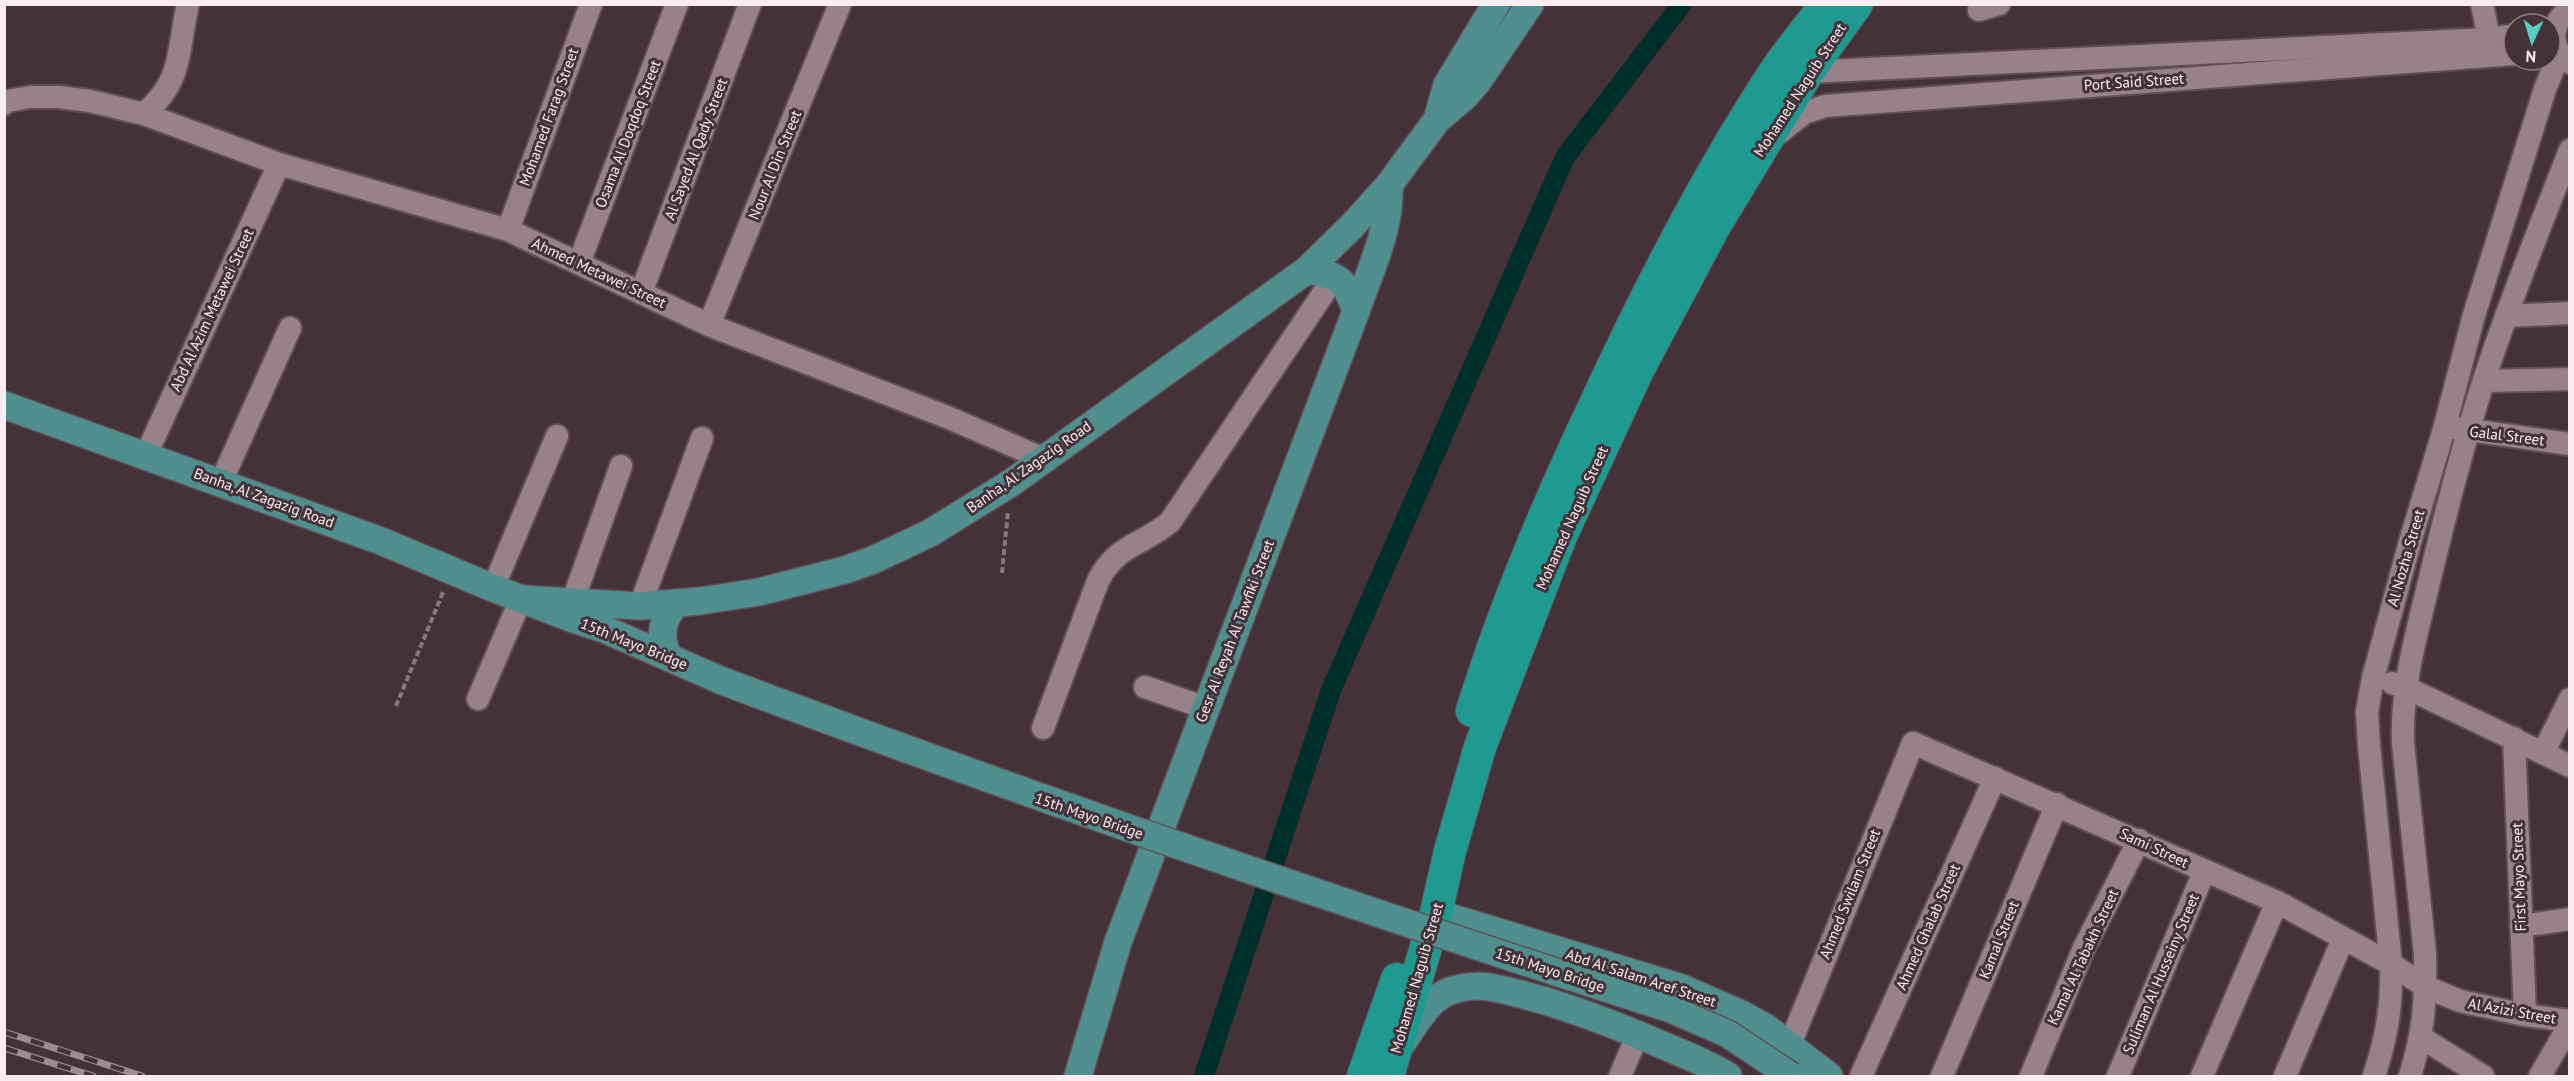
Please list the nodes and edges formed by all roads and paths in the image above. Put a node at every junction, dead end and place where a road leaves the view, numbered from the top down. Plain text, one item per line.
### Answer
1 (188, 4) edge
2 (591, 4) edge
3 (677, 4) edge
4 (750, 4) edge
5 (840, 4) edge
6 (1496, 4) edge
7 (1530, 4) edge
8 (1826, 4) edge
9 (1857, 4) edge
10 (2482, 4) edge
11 (2502, 37) edge
12 (2489, 39) junction
13 (2502, 55) edge
14 (1808, 72) junction
15 (2552, 72) edge
16 (4, 104) edge
17 (144, 114) junction
18 (1437, 120) junction
19 (1766, 143) junction
20 (2570, 150) edge
21 (279, 164) junction
22 (1389, 185) junction
23 (2562, 189) edge
24 (508, 230) junction
25 (579, 263) junction
26 (1307, 270) junction
27 (1335, 276) junction
28 (641, 293) junction
29 (1356, 311) junction
30 (2570, 313) edge
31 (2506, 316) junction
32 (710, 325) junction
33 (290, 328) dead end
34 (2570, 379) edge
35 (2484, 381) junction
36 (4, 405) edge
37 (2445, 426) junction
38 (2468, 432) junction
39 (557, 436) dead end
40 (702, 438) dead end
41 (2570, 444) edge
42 (146, 456) junction
43 (1044, 459) junction
44 (621, 466) dead end
45 (221, 482) junction
46 (1011, 483) junction
47 (1569, 491) junction
48 (1550, 532) junction
49 (2410, 542) junction
50 (2436, 550) junction
51 (452, 571) junction
52 (1002, 573) dead end
53 (493, 588) junction
54 (521, 599) junction
55 (676, 603) junction
56 (640, 606) junction
57 (572, 611) junction
58 (668, 657) junction
59 (2373, 678) junction
60 (1145, 687) dead end
61 (2404, 687) junction
62 (719, 688) junction
63 (478, 699) dead end
64 (2570, 699) edge
65 (396, 706) dead end
66 (1206, 708) junction
67 (1043, 728) dead end
68 (2514, 738) junction
69 (1911, 744) joint
70 (2543, 753) junction
71 (2570, 766) edge
72 (1995, 778) junction
73 (2057, 804) junction
74 (2139, 840) junction
75 (2204, 872) junction
76 (2277, 902) junction
77 (1436, 913) junction
78 (2570, 919) edge
79 (2521, 926) junction
80 (2343, 939) junction
81 (2391, 964) junction
82 (2426, 987) junction
83 (2525, 1016) junction
84 (2570, 1022) edge
85 (1638, 1034) junction
86 (2422, 1038) junction
87 (1790, 1044) junction
88 (1393, 1063) edge
89 (1718, 1074) edge
90 (1078, 1077) edge
91 (1363, 1077) edge
92 (1620, 1077) edge
93 (1763, 1077) edge
94 (1791, 1077) edge
95 (1829, 1077) edge
96 (1861, 1077) edge
97 (1942, 1077) edge
98 (2031, 1077) edge
99 (2118, 1077) edge
100 (2202, 1077) edge
101 (2285, 1077) edge
102 (2374, 1077) edge
103 (2410, 1077) edge
104 (2483, 1077) edge
105 (2540, 1077) edge

1 - 17 street
2 - 24 street, Mohamed Farag Street
3 - 25 street, Osama Al Doqdoq Street
4 - 28 street, Al Sayed Al Qady Street
5 - 32 street, Nour Al Din Street
6 - 18 main road, Banha, Al Zagazig Road
7 - 18 main road, Banha, Al Zagazig Road
8 - 47 highway, Mohamed Naguib Street
9 - 14 highway, Mohamed Naguib Street
10 - 12 street
11 - 12 street, Port Said Street
12 - 14 street, Port Said Street
13 - 19 street, Port Said Street
14 - 19 highway, Mohamed Naguib Street
15 - 37 street, Al Nozha Street
16 - 17 street, Ahmed Metawei Street
17 - 21 street, Ahmed Metawei Street
18 - 22 main road, Banha, Al Zagazig Road
19 - 47 highway, Mohamed Naguib Street
20 - 23 street, Al Nozha Street
21 - 24 street, Ahmed Metawei Street
21 - 42 street, Abd Al Azim Metawei Street
22 - 26 main road, Banha, Al Zagazig Road
22 - 29 main road, Gesr Al Reyah Al Tawfiki Street
23 - 31 street, Al Nozha Street
24 - 25 street, Ahmed Metawei Street
25 - 28 street, Ahmed Metawei Street
26 - 27 main road
26 - 43 main road, Banha, Al Zagazig Road
27 - 29 main road
27 - 67 street
28 - 32 street, Ahmed Metawei Street
29 - 66 main road, Gesr Al Reyah Al Tawfiki Street
30 - 31 street
31 - 35 street, Al Nozha Street
32 - 43 street, Ahmed Metawei Street
33 - 45 street
34 - 35 street
35 - 38 street, Al Nozha Street
36 - 42 main road, Banha, Al Zagazig Road
37 - 38 street, Galal Street
37 - 49 street, Al Nozha Street
38 - 41 street, Galal Street
38 - 50 street, Al Nozha Street
39 - 53 street
40 - 56 street
42 - 45 main road, Banha, Al Zagazig Road
43 - 46 main road, Banha, Al Zagazig Road
44 - 57 street
45 - 51 main road, Banha, Al Zagazig Road
46 - 52 path
46 - 55 main road, Banha, Al Zagazig Road
47 - 48 highway, Mohamed Naguib Street
48 - 77 highway, Mohamed Naguib Street
48 - 91 highway, Mohamed Naguib Street
49 - 50 street
49 - 59 street, Al Nozha Street
50 - 61 street, Al Nozha Street
51 - 53 main road, Banha, Al Zagazig Road
51 - 65 path
53 - 54 main road, Banha, Al Zagazig Road
54 - 57 main road, Banha, Al Zagazig Road
54 - 63 street
55 - 56 main road, Banha, Al Zagazig Road
55 - 58 main road
56 - 57 main road, Banha, Al Zagazig Road
57 - 58 main road, 15th Mayo Bridge
57 - 62 main road, 15th Mayo Bridge
58 - 62 main road, 15th Mayo Bridge
59 - 61 street
59 - 81 street, Al Nozha Street
60 - 66 street
61 - 68 street
61 - 82 street, Al Nozha Street
62 - 93 main road, 15th Mayo Bridge
62 - 94 main road, 15th Mayo Bridge, bridge
64 - 70 street
66 - 90 main road, Gesr Al Reyah Al Tawfiki Street
68 - 70 street
68 - 79 street, First Mayo Street
69 - 72 street, Sami Street
69 - 87 street, Ahmed Swilam Street
70 - 71 street
72 - 73 street, Sami Street
72 - 96 street, Ahmed Ghalab Street
73 - 74 street, Sami Street
73 - 97 street, Kamal Street
74 - 75 street, Sami Street
74 - 98 street, Kamal Al Tabakh Street
75 - 76 street, Sami Street
75 - 99 street, Suliman Al Husseiny Street
76 - 80 street, Sami Street
76 - 100 street
77 - 87 main road, Abd Al Salam Aref Street
77 - 88 highway, Mohamed Naguib Street
78 - 79 street
79 - 83 street, First Mayo Street
80 - 81 street, Sami Street
80 - 101 street
81 - 82 street, Al Azizi Street
81 - 102 street, Al Nozha Street
82 - 83 street, Al Azizi Street
82 - 86 street, Al Nozha Street
83 - 84 street, Al Azizi Street
84 - 105 street
85 - 88 main road
85 - 89 main road
85 - 92 street
86 - 103 street, Al Nozha Street
86 - 104 street
87 - 95 main road, Abd Al Salam Aref Street

